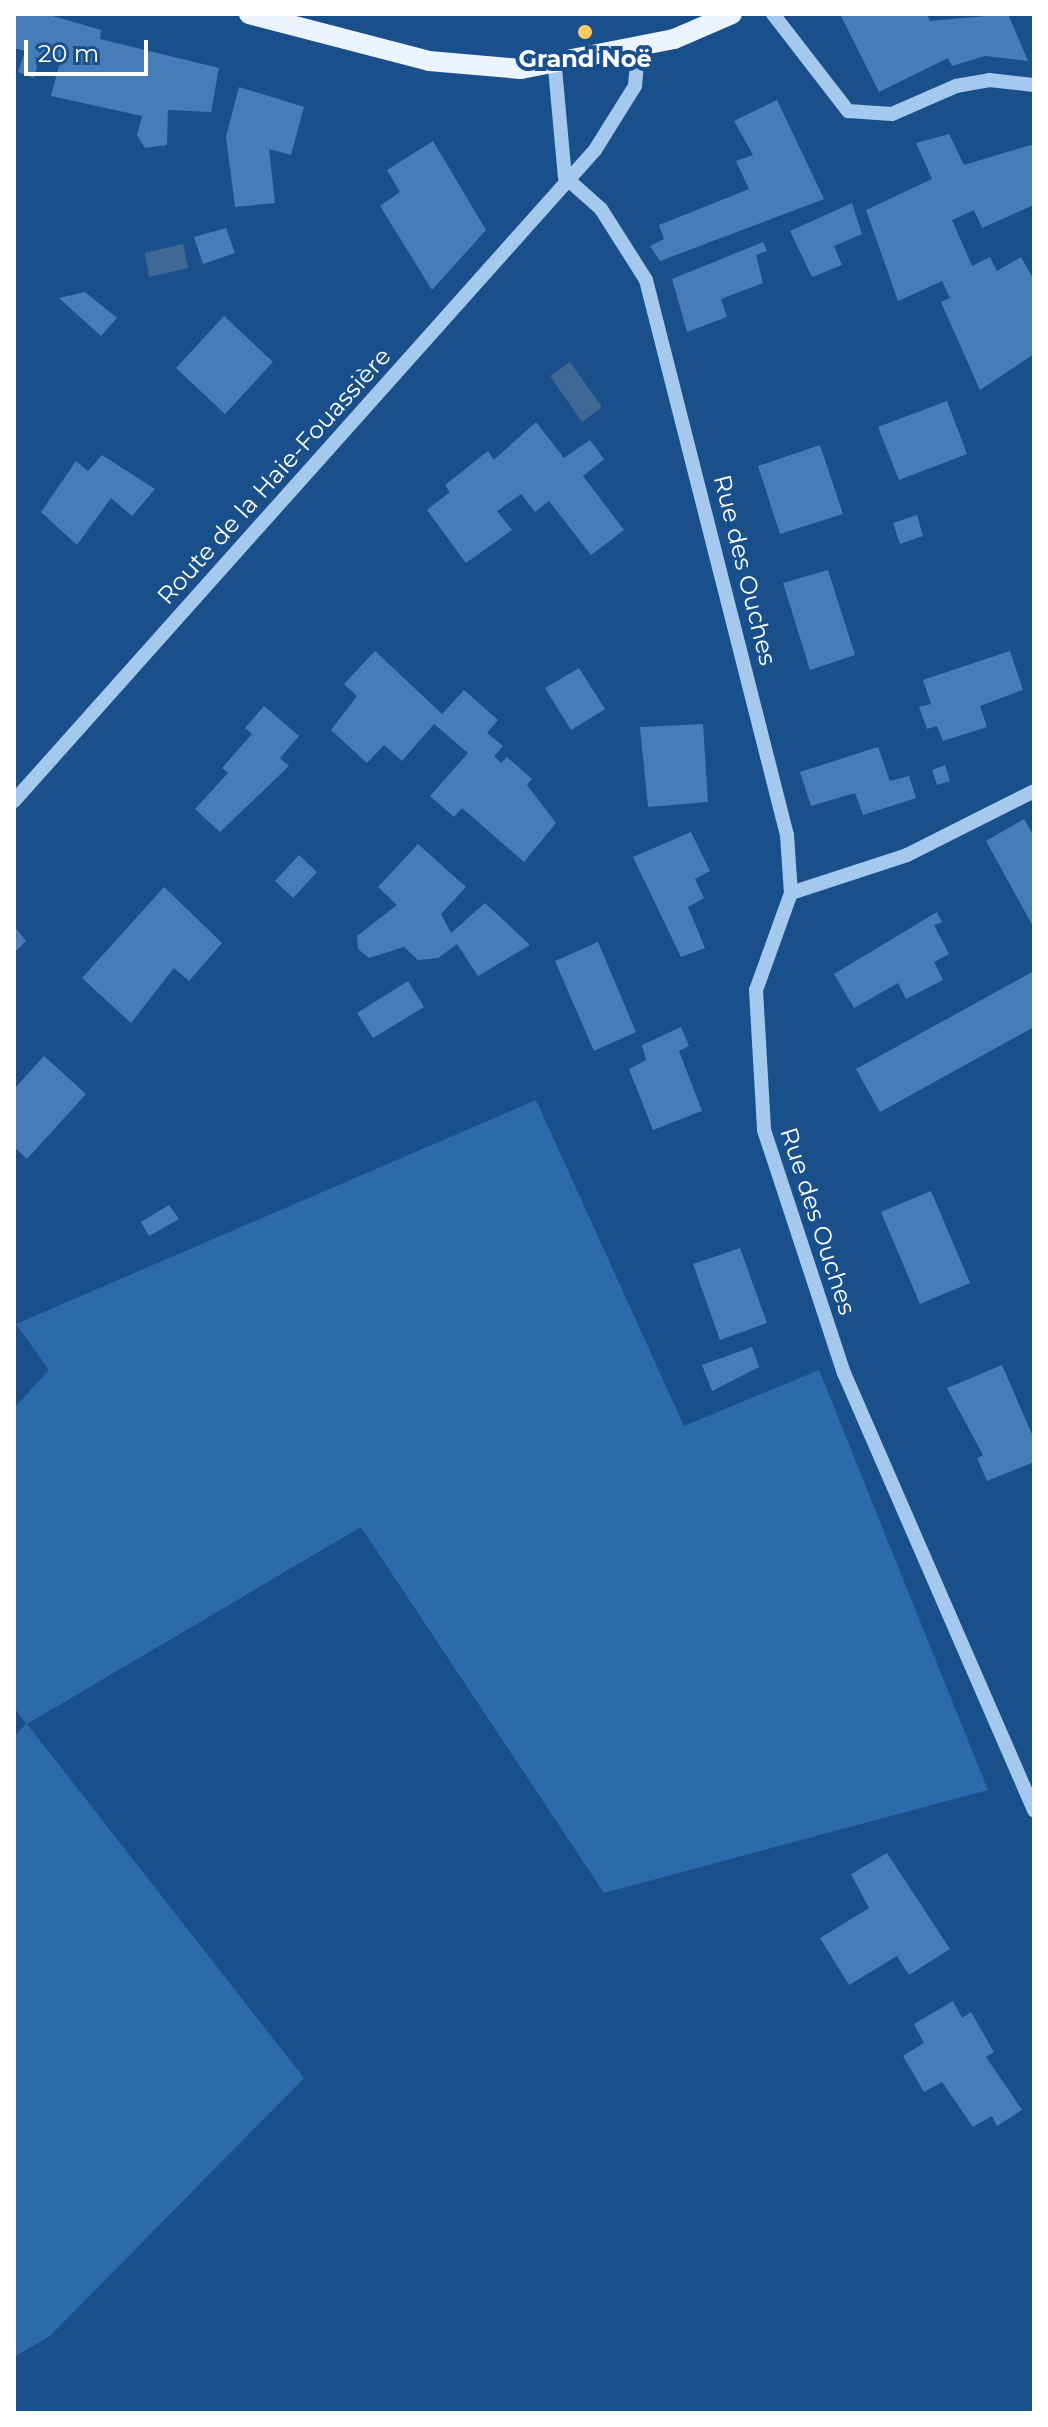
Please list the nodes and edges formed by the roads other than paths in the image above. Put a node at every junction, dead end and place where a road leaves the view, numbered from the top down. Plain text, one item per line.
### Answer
1 (249, 14) edge
2 (732, 14) edge
3 (773, 14) edge
4 (638, 48) junction
5 (555, 68) junction
6 (1034, 85) edge
7 (565, 177) junction
8 (1034, 791) edge
9 (14, 801) edge
10 (791, 893) junction
11 (1034, 1810) edge

1 - 5 main road
2 - 4 main road
3 - 6 street
4 - 5 main road
4 - 7 street, Route de la Haie-Fouassière
5 - 7 street
7 - 9 street, Route de la Haie-Fouassière
7 - 10 street, Rue des Ouches
8 - 10 street
10 - 11 street, Rue des Ouches

